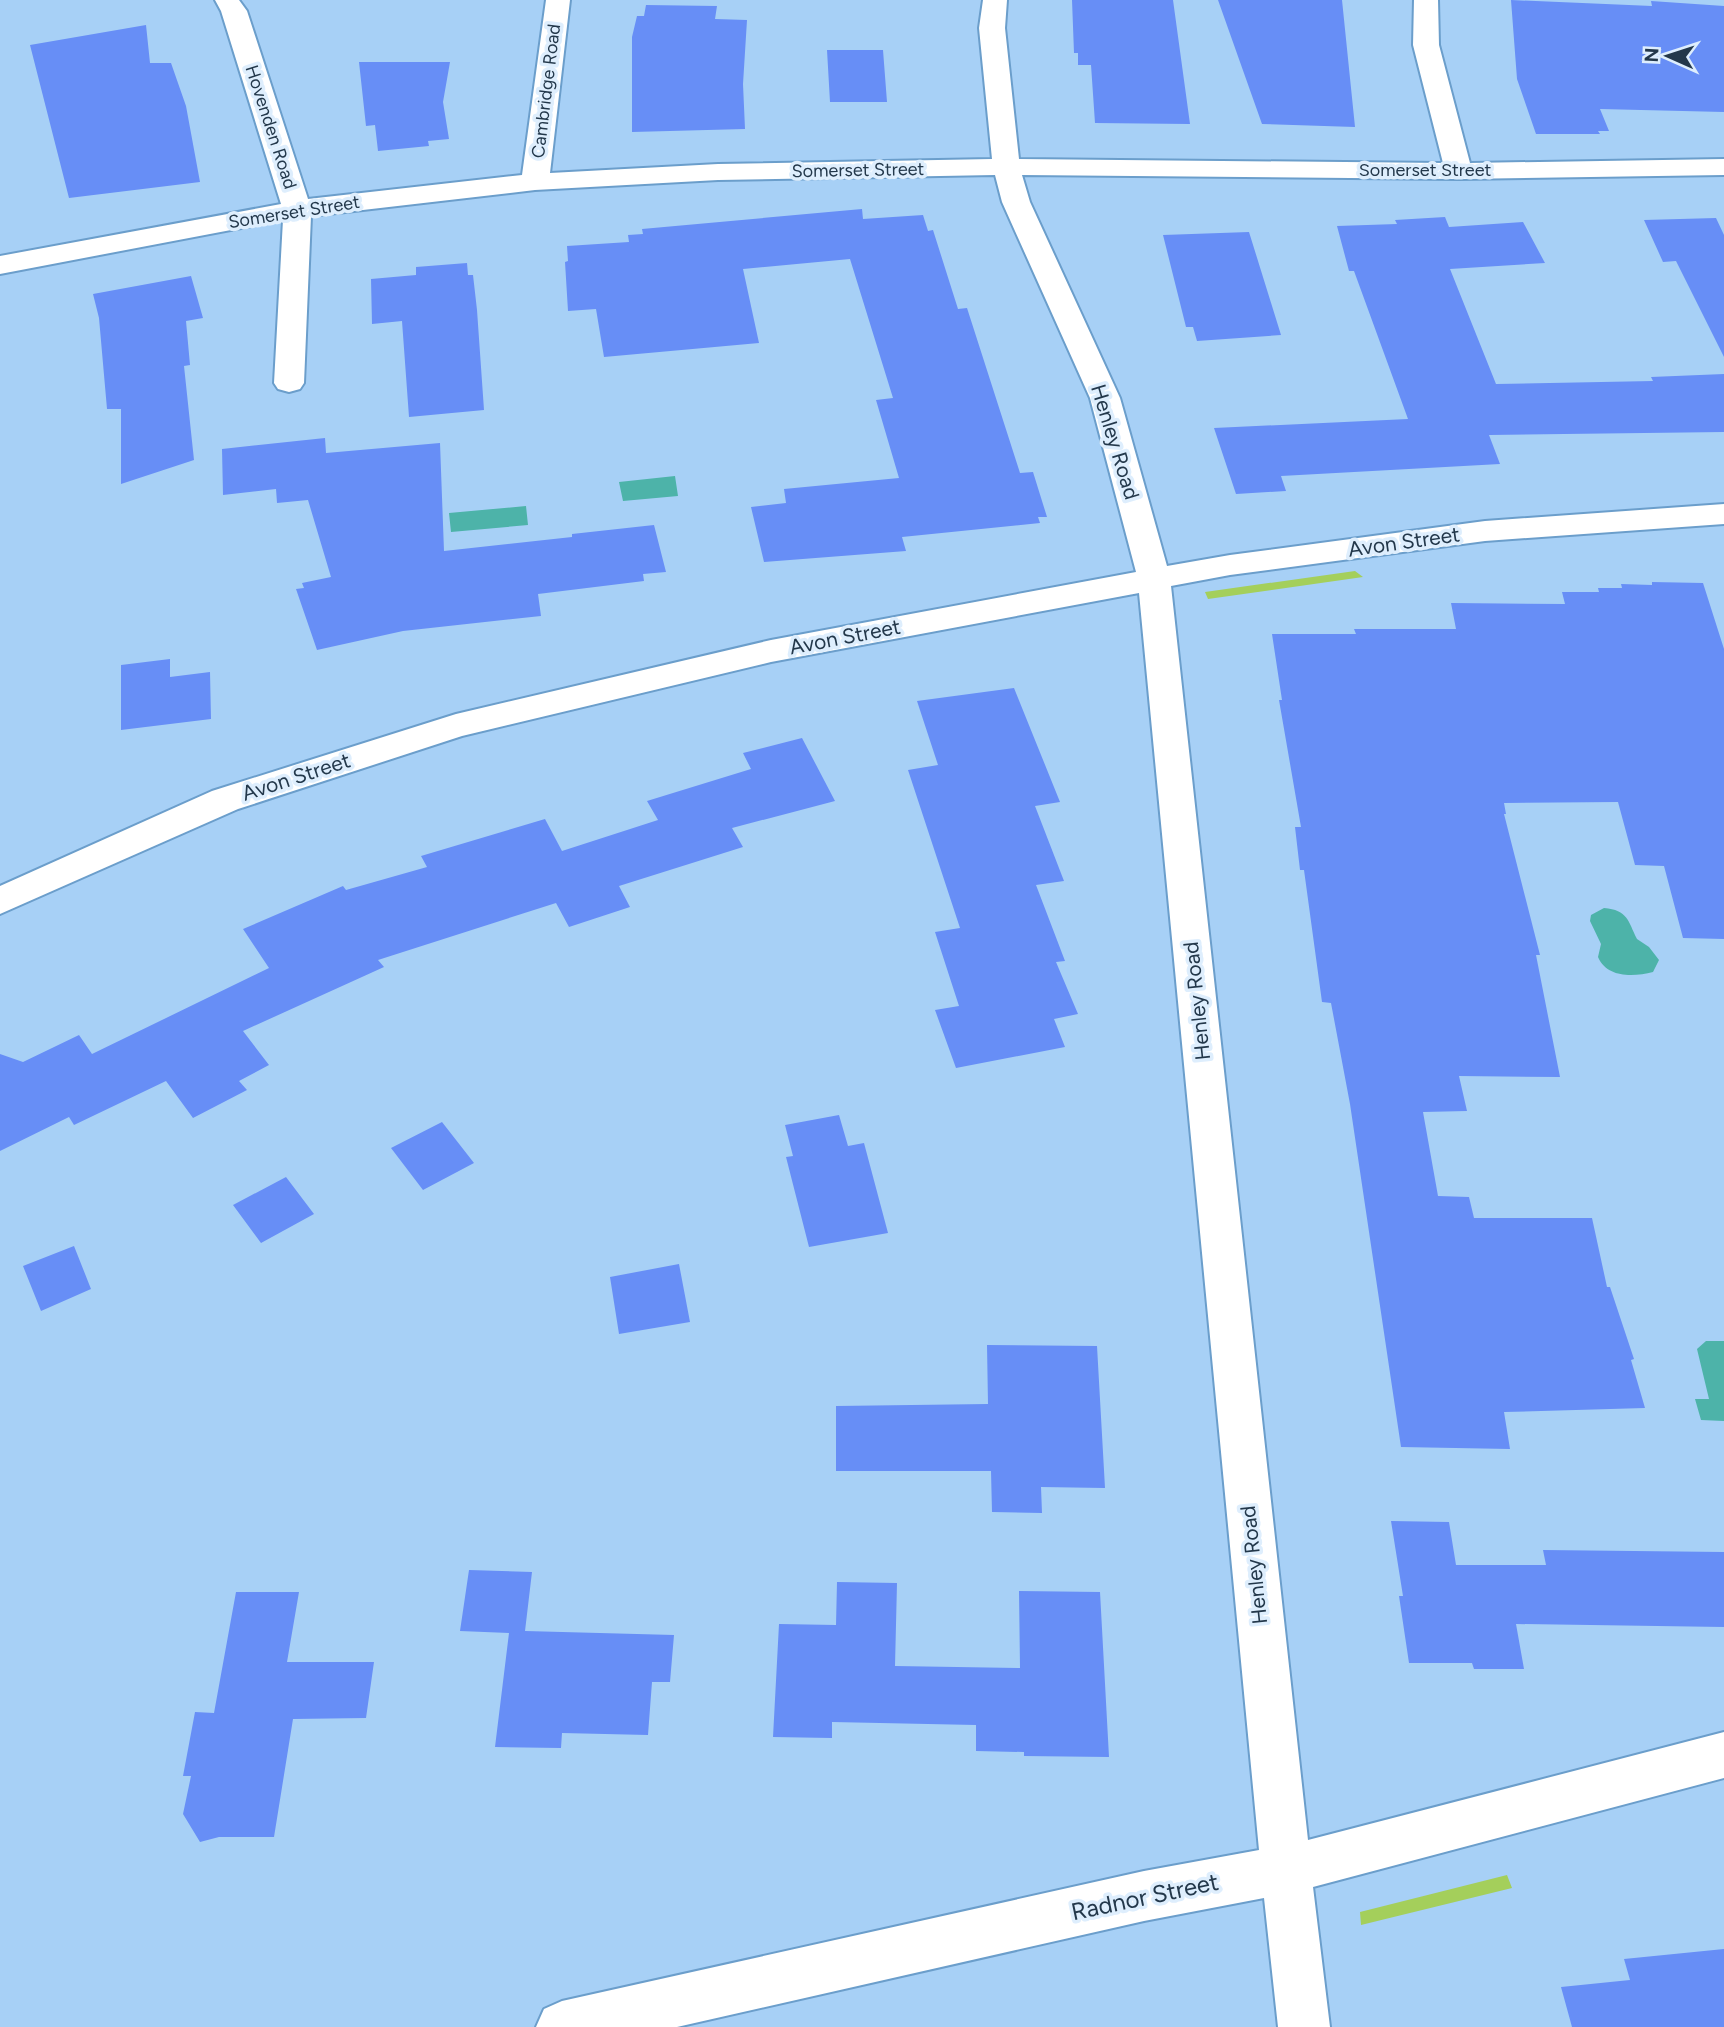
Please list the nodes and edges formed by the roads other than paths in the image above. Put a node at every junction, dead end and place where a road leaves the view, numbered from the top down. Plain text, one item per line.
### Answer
1 (227, 0) edge
2 (558, 0) edge
3 (995, 0) edge
4 (1426, 0) edge
5 (1006, 167) junction
6 (1724, 167) edge
7 (1459, 171) junction
8 (535, 182) junction
9 (297, 209) junction
10 (0, 265) edge
11 (289, 383) dead end
12 (1724, 514) edge
13 (1154, 578) junction
14 (0, 901) edge
15 (1724, 1755) edge
16 (1286, 1870) junction
17 (562, 2027) edge
18 (1304, 2027) edge

1 - 9 street, Hovenden Road
2 - 8 street, Cambridge Road
3 - 5 street, Henley Road
4 - 7 street
5 - 7 street, Somerset Street
5 - 8 street, Somerset Street
5 - 13 street, Henley Road
6 - 7 street, Somerset Street
8 - 9 street, Somerset Street
9 - 10 street, Somerset Street
9 - 11 street, Hovenden Road
12 - 13 street, Avon Street
13 - 14 street, Avon Street
13 - 16 street, Henley Road
15 - 16 street, Radnor Street
16 - 17 street, Radnor Street
16 - 18 street, Henley Road

